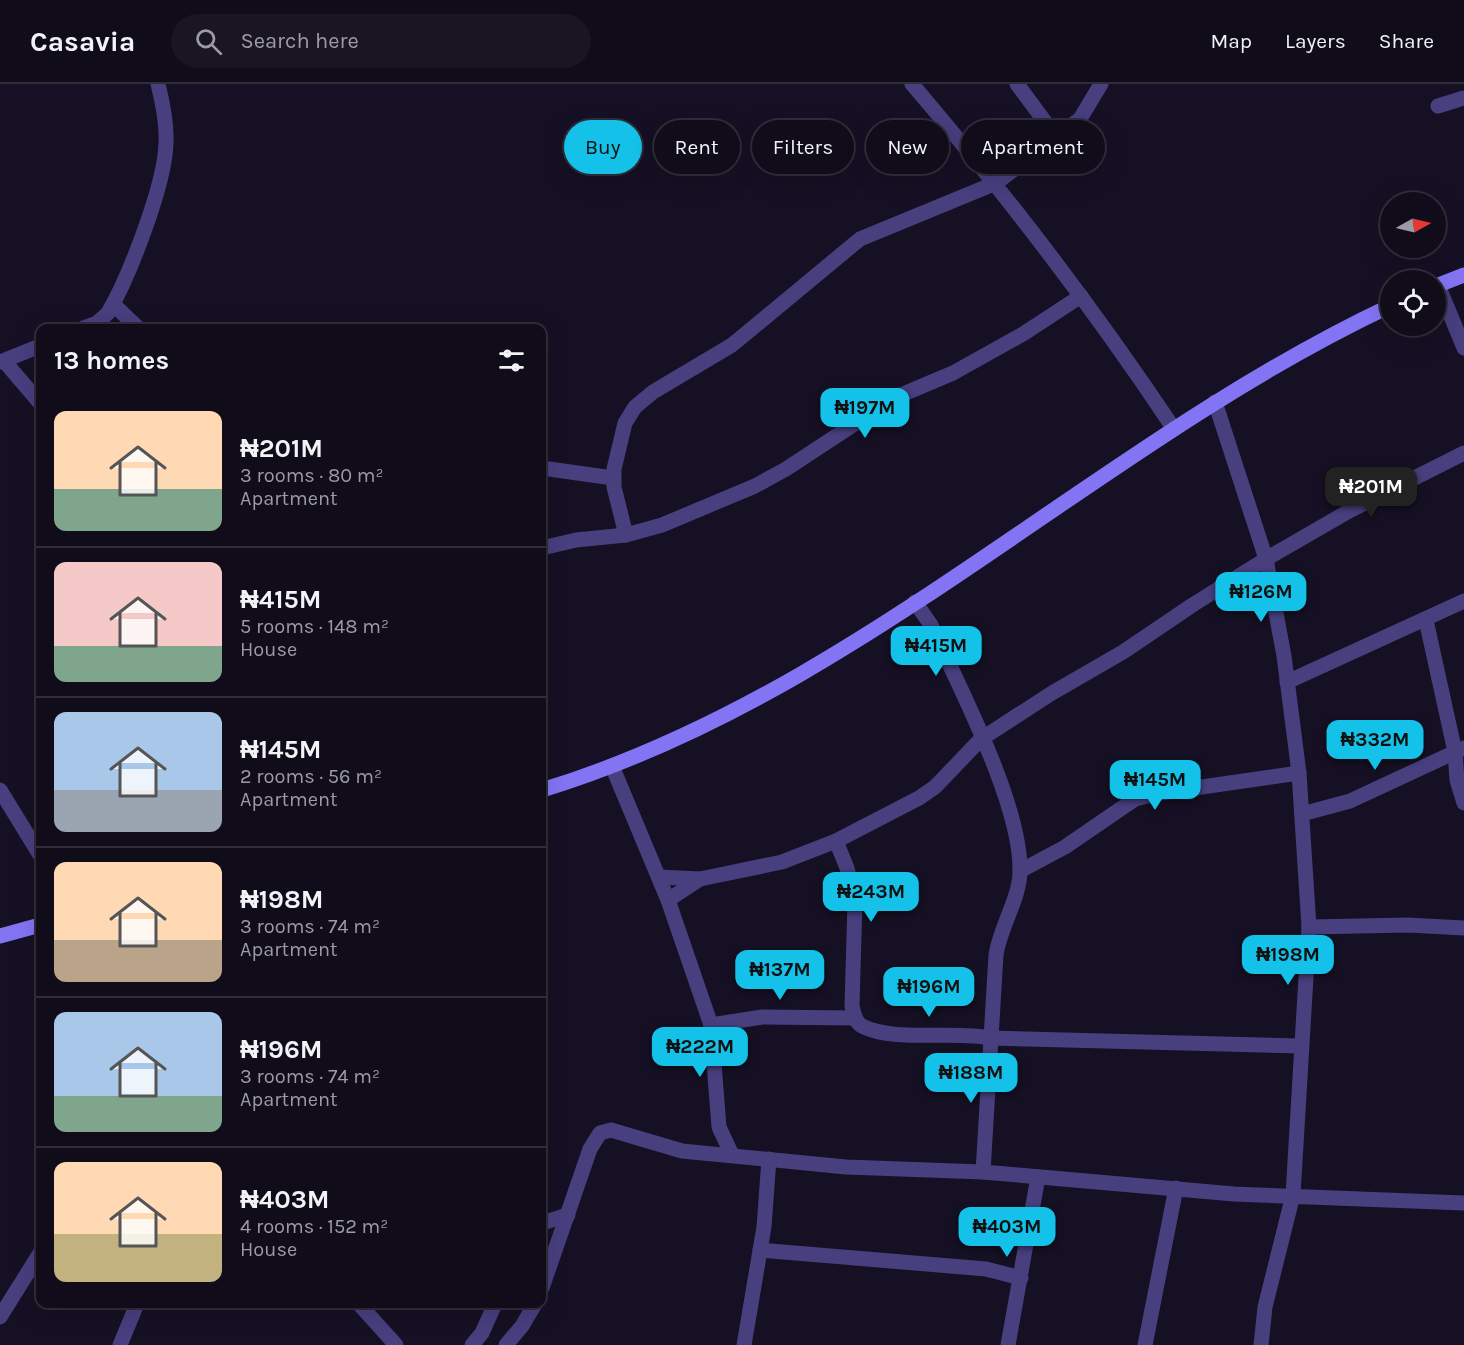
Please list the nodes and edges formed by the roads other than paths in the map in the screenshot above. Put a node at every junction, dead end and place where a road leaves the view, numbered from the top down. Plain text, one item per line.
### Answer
1 (158, 84) edge
2 (912, 84) edge
3 (1017, 84) edge
4 (1101, 84) edge
5 (1464, 98) edge
6 (1438, 106) dead end
7 (1044, 120) edge
8 (1079, 120) edge
9 (1008, 174) edge
10 (996, 183) junction
11 (1464, 275) edge
12 (1446, 282) edge
13 (1081, 296) junction
14 (113, 304) junction
15 (1446, 307) edge
16 (1380, 311) edge
17 (92, 324) edge
18 (134, 324) edge
19 (36, 348) edge
20 (1464, 348) edge
21 (2, 361) edge
22 (36, 399) edge
23 (1215, 402) junction
24 (1174, 429) junction
25 (1464, 453) edge
26 (546, 469) edge
27 (613, 478) junction
28 (626, 535) junction
29 (546, 547) edge
30 (1266, 559) junction
31 (1464, 601) edge
32 (915, 602) junction
33 (1426, 620) junction
34 (1287, 682) junction
35 (981, 739) junction
36 (1460, 750) edge
37 (612, 766) junction
38 (1299, 773) junction
39 (546, 789) edge
40 (0, 790) edge
41 (1464, 803) edge
42 (1302, 814) junction
43 (836, 841) junction
44 (36, 848) edge
45 (1020, 871) junction
46 (659, 877) junction
47 (700, 879) junction
48 (668, 900) junction
49 (36, 926) edge
50 (1309, 927) junction
51 (1464, 928) edge
52 (0, 936) edge
53 (854, 1017) junction
54 (711, 1025) junction
55 (991, 1038) junction
56 (1300, 1046) junction
57 (718, 1127) junction
58 (706, 1153) junction
59 (732, 1155) junction
60 (769, 1159) junction
61 (983, 1172) junction
62 (1038, 1177) junction
63 (1176, 1188) junction
64 (1293, 1195) junction
65 (1464, 1203) edge
66 (568, 1215) junction
67 (546, 1222) edge
68 (760, 1250) junction
69 (36, 1259) edge
70 (546, 1277) edge
71 (1021, 1278) junction
72 (135, 1308) edge
73 (363, 1308) edge
74 (493, 1308) edge
75 (533, 1308) edge
76 (0, 1317) edge
77 (120, 1345) edge
78 (396, 1345) edge
79 (472, 1345) edge
80 (506, 1345) edge
81 (744, 1345) edge
82 (1008, 1345) edge
83 (1145, 1345) edge
84 (1261, 1345) edge

1 - 14 street
2 - 10 street
3 - 7 street
4 - 8 street
5 - 6 street
9 - 10 street
10 - 13 street
10 - 27 street
11 - 12 street
13 - 24 street
13 - 28 street
14 - 17 street
14 - 18 street
15 - 20 street
16 - 23 street
19 - 21 street
21 - 22 street
23 - 24 street
23 - 30 street
24 - 32 street
25 - 30 street
26 - 27 street
27 - 28 street
28 - 29 street
30 - 34 street
30 - 35 street
31 - 33 street
32 - 35 street
32 - 37 street
33 - 34 street
33 - 36 street
34 - 38 street
35 - 43 street
35 - 45 street
36 - 41 street
36 - 42 street
37 - 39 street
37 - 46 street
38 - 42 street
38 - 45 street
40 - 44 street
42 - 50 street
43 - 47 street
43 - 53 street
45 - 55 street
46 - 47 street
46 - 48 street
47 - 48 street
48 - 54 street
49 - 52 street
50 - 51 street
50 - 56 street
53 - 54 street
53 - 55 street
54 - 57 street
55 - 56 street
55 - 61 street
56 - 64 street
57 - 58 street
57 - 59 street
58 - 59 street
58 - 66 street
59 - 60 street
60 - 61 street
60 - 68 street
61 - 62 street
62 - 63 street
62 - 71 street
63 - 64 street
63 - 83 street
64 - 65 street
64 - 84 street
66 - 67 street
66 - 70 street
68 - 71 street
68 - 81 street
69 - 76 street
71 - 82 street
72 - 77 street
73 - 78 street
74 - 79 street
75 - 80 street

